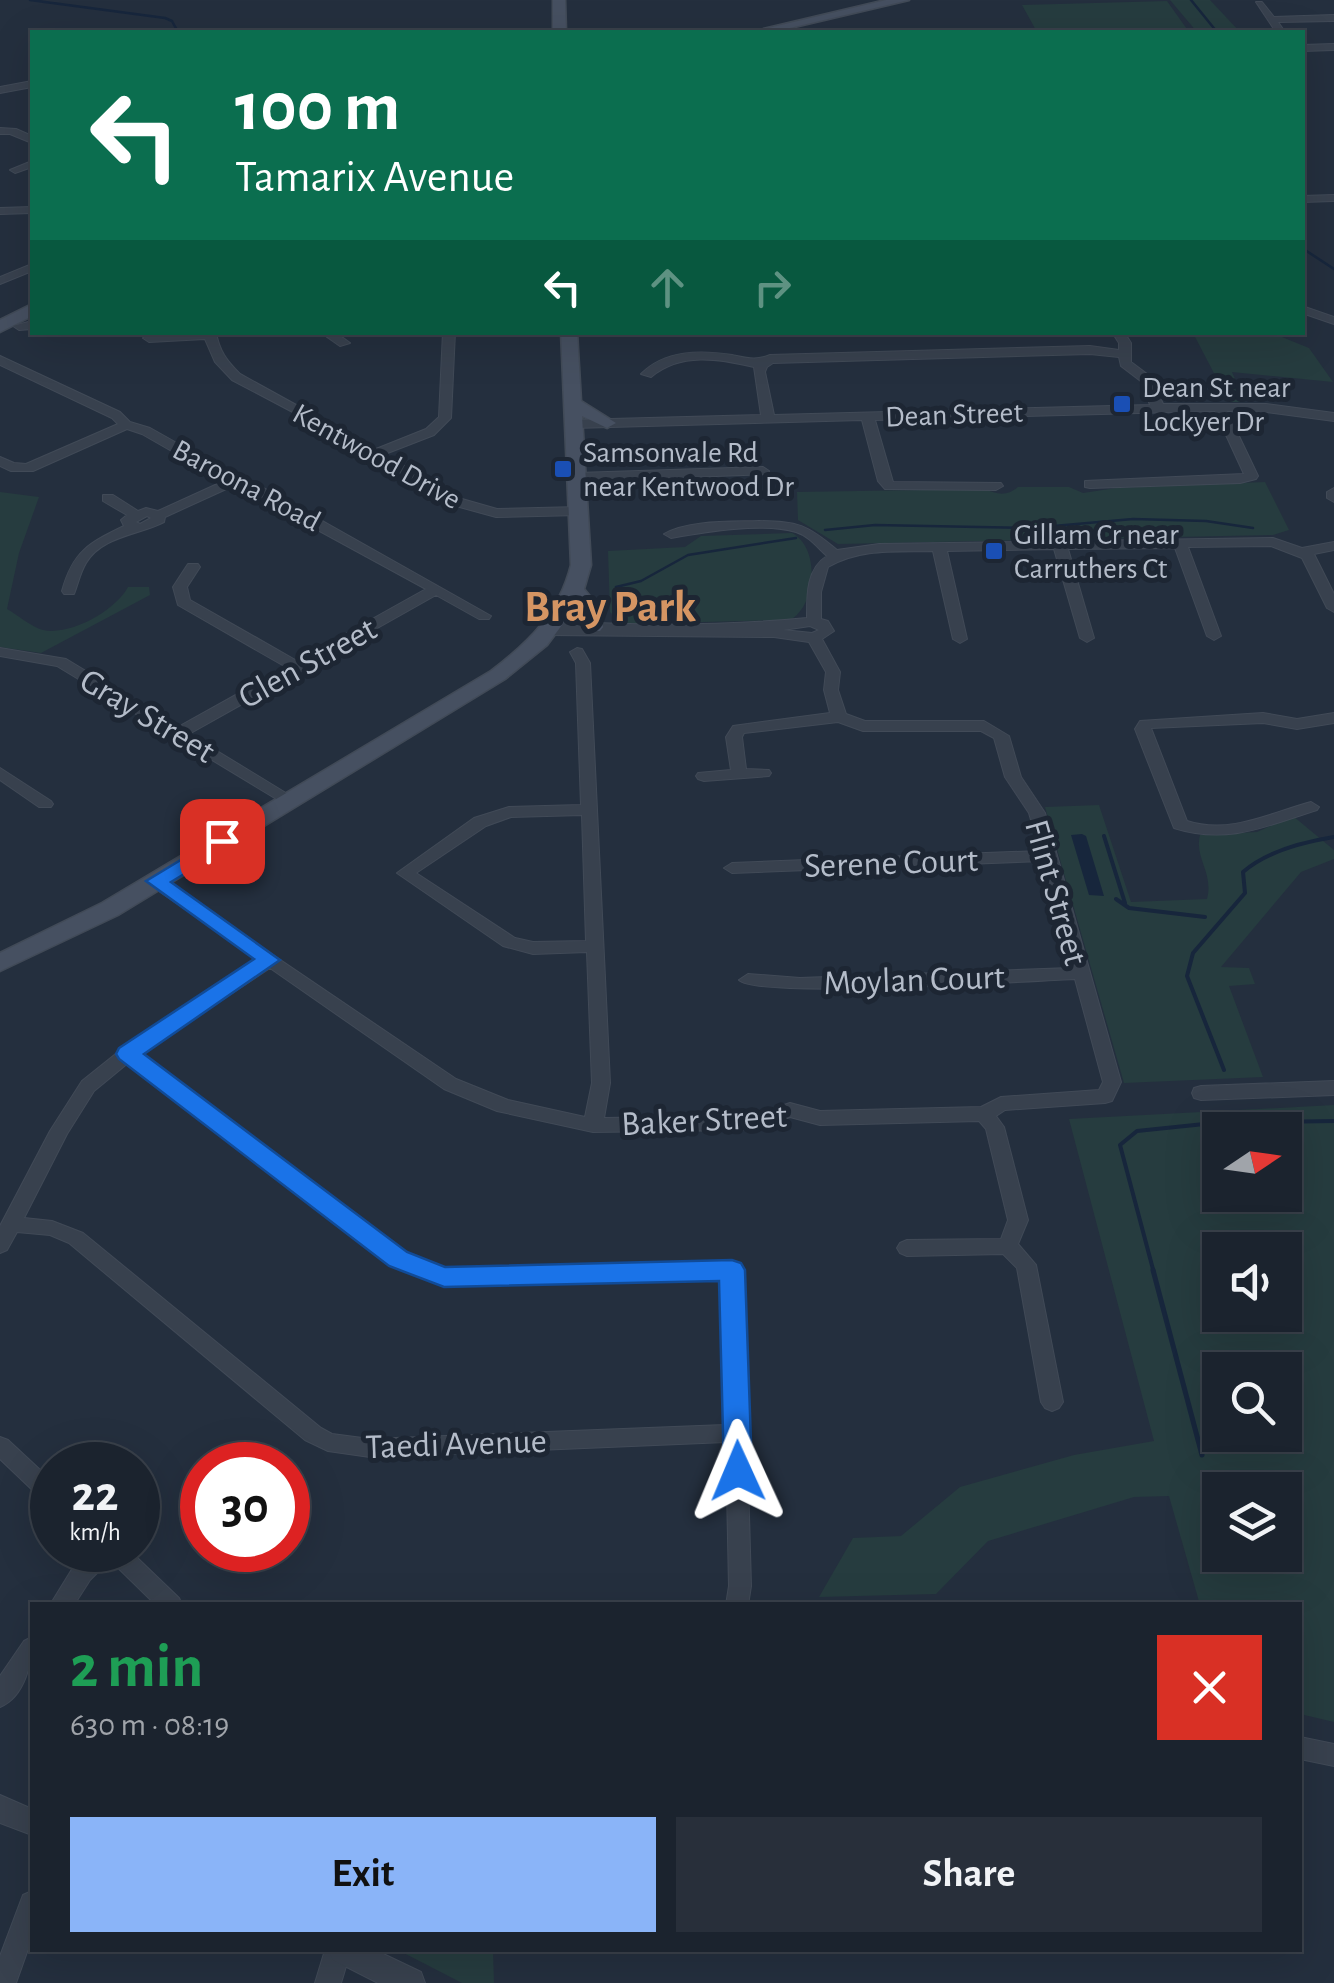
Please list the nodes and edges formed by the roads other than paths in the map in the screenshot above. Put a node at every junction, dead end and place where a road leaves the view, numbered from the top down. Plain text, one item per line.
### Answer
1 (547, 0) edge
2 (558, 0) edge
3 (876, 0) edge
4 (902, 0) edge
5 (1259, 4) dead end
6 (1334, 18) edge
7 (1271, 20) junction
8 (548, 30) edge
9 (560, 30) edge
10 (754, 30) edge
11 (1278, 30) edge
12 (1305, 48) edge
13 (1334, 48) edge
14 (30, 84) edge
15 (0, 90) edge
16 (0, 132) edge
17 (30, 139) edge
18 (30, 165) edge
19 (15, 170) dead end
20 (1334, 198) edge
21 (1305, 199) edge
22 (0, 210) edge
23 (30, 210) edge
24 (30, 268) edge
25 (0, 281) edge
26 (30, 310) edge
27 (1305, 310) edge
28 (1334, 322) edge
29 (28, 323) edge
30 (0, 327) edge
31 (195, 335) edge
32 (210, 335) edge
33 (331, 335) edge
34 (450, 335) edge
35 (569, 335) edge
36 (1120, 335) edge
37 (0, 336) edge
38 (149, 338) dead end
39 (344, 342) dead end
40 (1123, 354) junction
41 (2, 359) edge
42 (761, 365) junction
43 (647, 374) dead end
44 (573, 404) junction
45 (1158, 408) junction
46 (1220, 410) junction
47 (1334, 417) edge
48 (768, 418) junction
49 (868, 418) junction
50 (607, 423) junction
51 (574, 424) junction
52 (126, 425) junction
53 (376, 452) junction
54 (0, 461) edge
55 (762, 472) dead end
56 (577, 477) junction
57 (234, 481) junction
58 (1090, 484) dead end
59 (996, 486) dead end
60 (108, 498) dead end
61 (579, 511) junction
62 (134, 520) junction
63 (671, 534) dead end
64 (1180, 542) junction
65 (1333, 547) edge
66 (940, 548) junction
67 (1061, 548) junction
68 (1303, 552) junction
69 (834, 555) junction
70 (1316, 566) junction
71 (1332, 566) edge
72 (193, 567) dead end
73 (435, 590) junction
74 (575, 590) junction
75 (68, 595) dead end
76 (1334, 608) edge
77 (484, 616) dead end
78 (552, 628) junction
79 (593, 628) junction
80 (807, 629) junction
81 (1214, 636) dead end
82 (1086, 638) dead end
83 (960, 639) dead end
84 (0, 652) edge
85 (577, 652) dead end
86 (299, 668) junction
87 (839, 717) junction
88 (1334, 718) edge
89 (179, 733) junction
90 (0, 772) edge
91 (763, 773) dead end
92 (739, 774) junction
93 (704, 776) dead end
94 (288, 801) junction
95 (45, 804) dead end
96 (1311, 807) dead end
97 (588, 810) junction
98 (1049, 856) junction
99 (732, 868) dead end
100 (156, 881) junction
101 (70, 933) junction
102 (594, 946) junction
103 (269, 960) junction
104 (0, 964) edge
105 (1080, 972) junction
106 (748, 980) dead end
107 (0, 982) edge
108 (128, 1054) junction
109 (1334, 1088) edge
110 (1201, 1093) dead end
111 (1105, 1096) joint
112 (984, 1114) junction
113 (593, 1124) junction
114 (11, 1224) junction
115 (0, 1245) edge
116 (1008, 1246) junction
117 (907, 1248) dead end
118 (1052, 1402) dead end
119 (737, 1433) junction
120 (0, 1446) edge
121 (30, 1474) edge
122 (83, 1572) edge
123 (137, 1572) edge
124 (63, 1602) edge
125 (168, 1602) edge
126 (737, 1602) edge
127 (30, 1651) edge
128 (0, 1696) edge
129 (1302, 1748) edge
130 (1334, 1755) edge
131 (0, 1809) edge
132 (30, 1821) edge
133 (30, 1909) edge
134 (339, 1952) edge
135 (344, 1952) edge
136 (3, 1983) edge
137 (328, 1983) edge
138 (410, 1983) edge

1 - 8 main road
2 - 9 main road
3 - 10 main road
4 - 10 main road
5 - 7 street
6 - 7 street
7 - 11 street
12 - 13 street
14 - 15 street
16 - 17 street
18 - 19 street
20 - 21 street
22 - 23 street
24 - 25 street
26 - 30 main road
27 - 28 street
29 - 37 main road
31 - 38 street
32 - 53 street, Kentwood Drive
33 - 39 street
34 - 53 street
35 - 44 main road
36 - 40 street
40 - 42 street
40 - 45 street
41 - 52 street, Baroona Road
42 - 43 street
42 - 48 street
44 - 50 main road
44 - 51 main road
45 - 46 street, Dean Street
45 - 49 street, Dean Street
46 - 47 street, Dean Street
46 - 58 street
48 - 49 street, Dean Street
48 - 50 street, Dean Street
49 - 59 street
50 - 51 street, Dean Street
51 - 56 main road
52 - 54 street
52 - 57 street, Baroona Road
53 - 61 street, Kentwood Drive
55 - 56 street
56 - 61 main road
57 - 62 street
57 - 73 street, Baroona Road
60 - 62 street
61 - 74 main road
62 - 75 street
63 - 69 street
64 - 67 street
64 - 68 street
64 - 81 street
65 - 68 street
66 - 67 street
66 - 69 street
66 - 83 street
67 - 82 street
68 - 70 street
69 - 80 street
70 - 71 street
70 - 76 street
72 - 86 street
73 - 77 street, Baroona Road
73 - 86 street, Glen Street
74 - 78 main road
74 - 79 main road
78 - 79 street
78 - 80 street
78 - 94 main road
79 - 80 street
80 - 87 street
84 - 89 street, Gray Street
85 - 97 street, Baker Street
86 - 89 street, Glen Street
87 - 92 street
87 - 98 street, Flint Street
88 - 96 street
89 - 94 street, Gray Street
90 - 95 street
91 - 92 street
92 - 93 street
94 - 100 main road
97 - 102 street, Baker Street
97 - 102 street
98 - 99 street, Serene Court
98 - 105 street, Flint Street
100 - 101 main road
100 - 103 street
101 - 104 main road
101 - 107 main road
102 - 113 street, Baker Street
103 - 108 street
103 - 113 street
105 - 106 street, Moylan Court
105 - 111 street, Flint Street
108 - 114 street
108 - 119 street
109 - 110 street
111 - 112 street, Baker Street
112 - 113 street, Baker Street
112 - 116 street
114 - 115 street
114 - 119 street, Taedi Avenue
116 - 117 street
116 - 118 street
119 - 126 street
120 - 121 street
122 - 124 street
123 - 125 street
127 - 128 street
129 - 130 street
131 - 132 street
133 - 136 street
134 - 137 street
135 - 138 street

